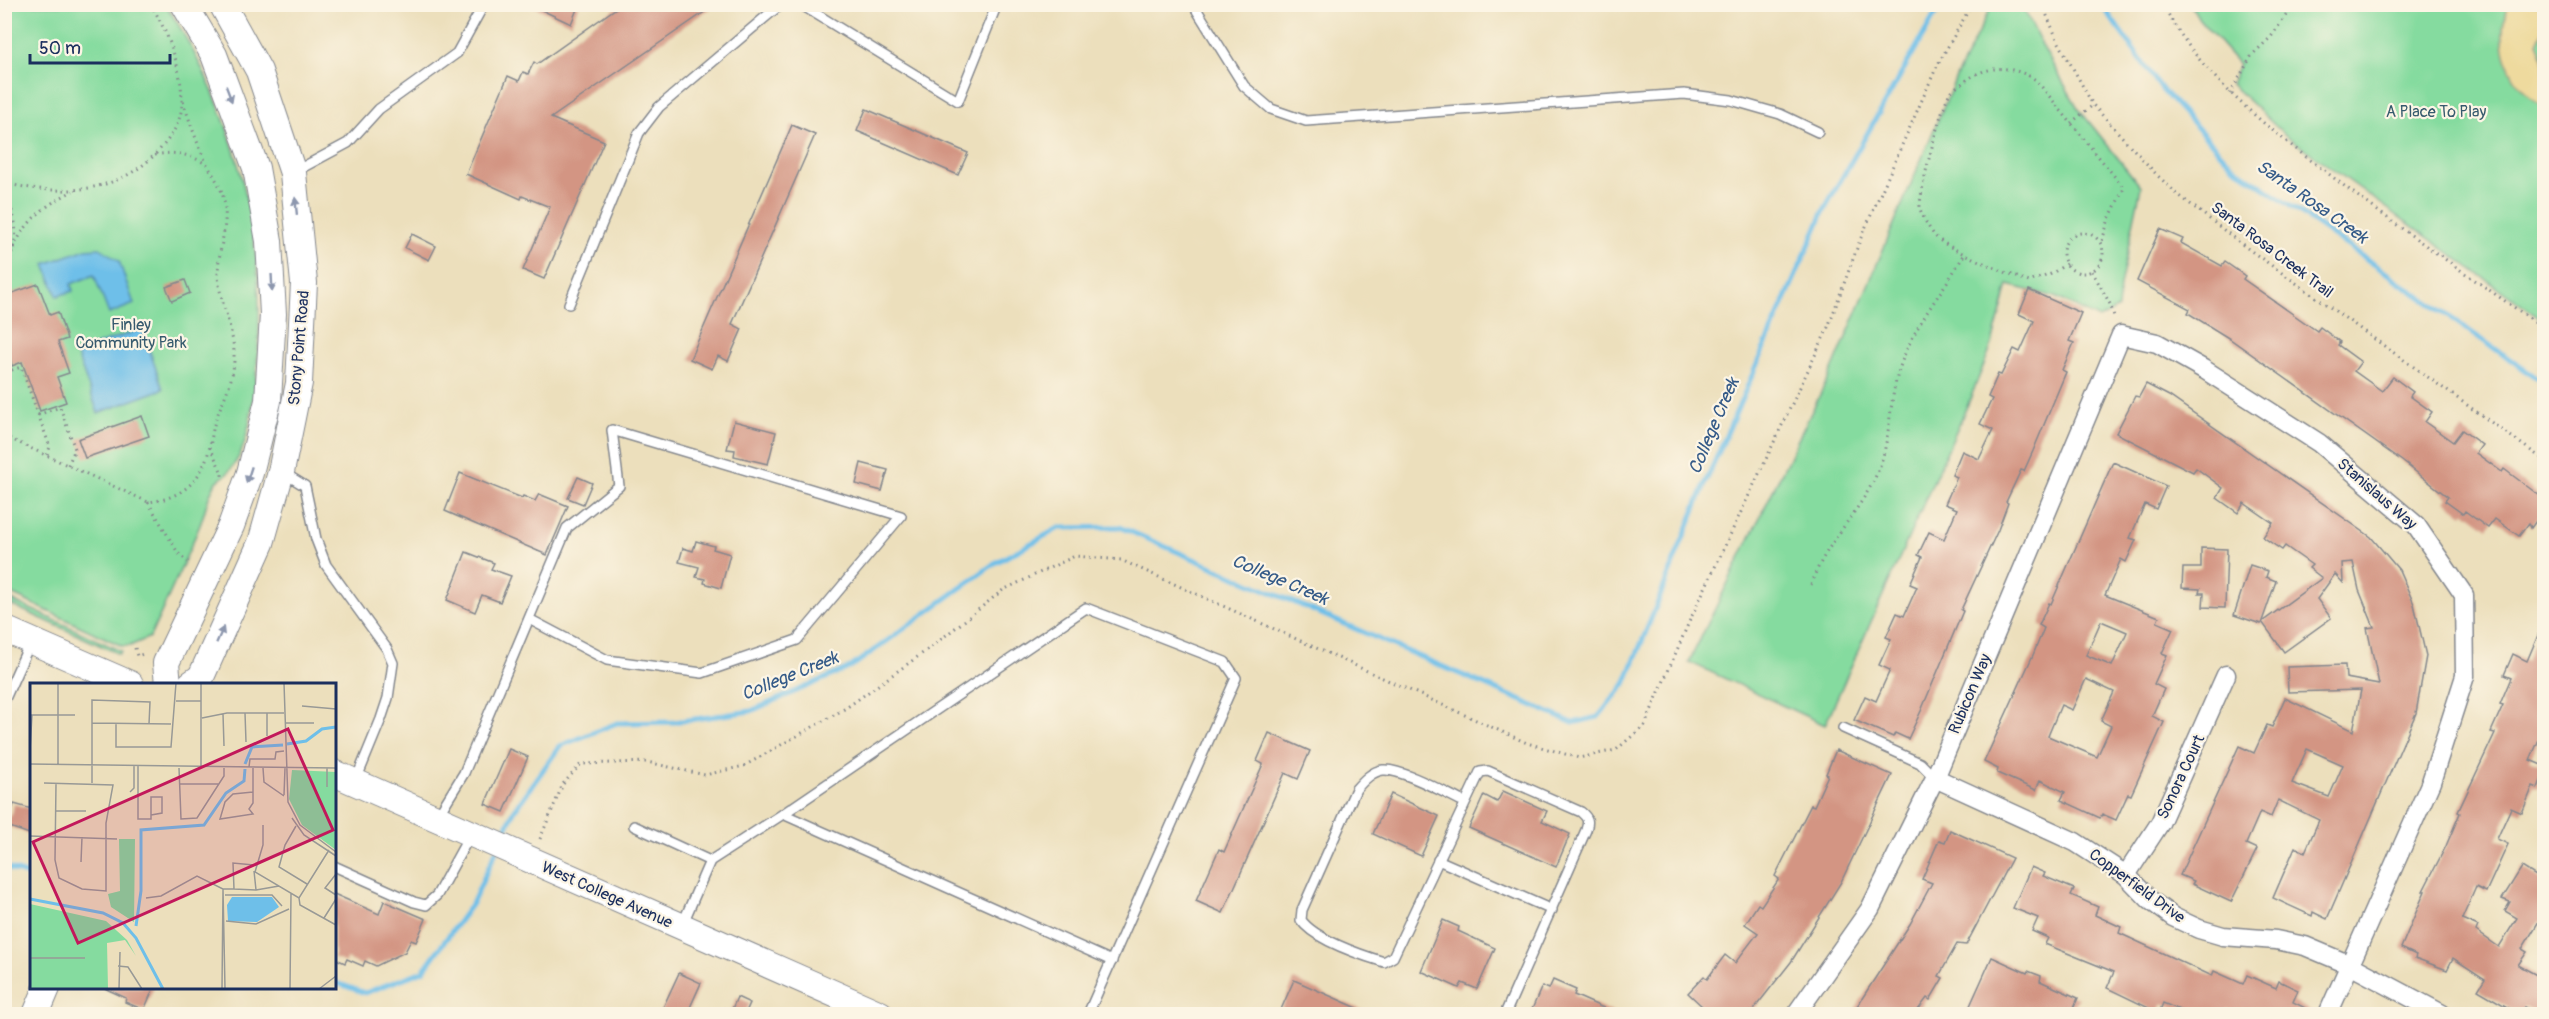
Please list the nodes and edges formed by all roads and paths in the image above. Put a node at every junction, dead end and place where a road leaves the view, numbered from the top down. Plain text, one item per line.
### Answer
1 (151, 4) edge
2 (184, 4) edge
3 (222, 4) edge
4 (483, 4) edge
5 (781, 4) edge
6 (800, 4) edge
7 (997, 4) edge
8 (1193, 4) edge
9 (1972, 4) edge
10 (2042, 4) edge
11 (2163, 4) edge
12 (2294, 4) edge
13 (2230, 94) junction
14 (183, 101) junction
15 (2093, 105) junction
16 (2071, 123) junction
17 (1818, 132) dead end
18 (155, 155) junction
19 (207, 165) junction
20 (293, 172) junction
21 (4, 183) edge
22 (74, 190) junction
23 (4, 194) edge
24 (2101, 244) junction
25 (4, 247) edge
26 (13, 250) junction
27 (1965, 253) junction
28 (2066, 264) junction
29 (4, 266) edge
30 (2092, 271) junction
31 (569, 304) dead end
32 (2544, 328) edge
33 (272, 329) junction
34 (2121, 335) junction
35 (5, 372) edge
36 (38, 415) junction
37 (4, 436) edge
38 (210, 447) junction
39 (46, 455) junction
40 (2544, 460) edge
41 (68, 465) junction
42 (281, 472) junction
43 (222, 478) dead end
44 (148, 502) junction
45 (188, 562) dead end
46 (1811, 585) dead end
47 (529, 619) junction
48 (4, 628) edge
49 (31, 640) junction
50 (135, 648) dead end
51 (146, 653) dead end
52 (2226, 675) dead end
53 (128, 683) edge
54 (168, 683) edge
55 (191, 683) edge
56 (4, 701) edge
57 (1843, 728) dead end
58 (345, 778) edge
59 (1935, 778) junction
60 (1464, 802) junction
61 (783, 814) junction
62 (436, 819) junction
63 (634, 826) dead end
64 (481, 839) junction
65 (1438, 860) junction
66 (531, 861) junction
67 (710, 861) junction
68 (336, 867) edge
69 (2127, 875) junction
70 (1552, 910) junction
71 (680, 927) junction
72 (1112, 961) junction
73 (2350, 965) junction
74 (46, 989) edge
75 (874, 1013) edge
76 (36, 1014) edge
77 (1088, 1014) edge
78 (1505, 1014) edge
79 (1796, 1014) edge
80 (2328, 1014) edge
81 (2442, 1014) edge

1 - 14 path
2 -> 33 main road, Stony Point Road
3 - 20 main road, Stony Point Road
4 - 20 lane
5 - 31 lane
6 - 7 lane
8 - 17 lane
9 - 66 path
10 - 15 path, Santa Rosa Creek Trail
11 - 13 path
12 - 13 path
13 - 32 path
14 - 18 path
14 - 19 path
15 - 16 path
15 - 40 path, Santa Rosa Creek Trail
16 - 24 path
16 - 27 path
18 - 19 path
18 - 22 path
19 - 38 path
42 -> 20 main road, Stony Point Road
21 - 22 path
22 - 26 path
23 - 26 path
24 - 28 path
24 - 30 path
25 - 26 path
26 - 29 path
27 - 28 path
27 - 46 path
28 - 30 path
30 - 34 path
33 - 42 main road
33 -> 54 main road, Stony Point Road
34 - 59 street, Rubicon Way
34 - 73 street, Stanislaus Way
35 - 36 path
36 - 39 path
36 - 41 path
37 - 39 path
38 - 43 path
38 - 44 path
39 - 41 path
41 - 44 path
55 -> 42 main road, Stony Point Road
42 - 58 lane
44 - 45 path
47 - 47 lane
47 - 62 lane
48 - 49 main road
49 - 53 main road
49 - 56 lane
50 - 51 path
52 - 69 street, Sonora Court
57 - 59 lane
58 - 62 main road, West College Avenue
59 - 69 street, Copperfield Drive
59 - 79 street, Rubicon Way
60 - 65 lane
60 - 65 lane
60 - 70 lane
61 - 67 lane
61 - 72 lane
61 - 72 lane
62 - 64 main road, West College Avenue
63 - 67 lane
64 - 66 main road, West College Avenue
64 - 68 lane
65 - 70 lane
66 - 71 main road, West College Avenue
67 - 71 lane
69 - 73 street, Copperfield Drive
70 - 78 lane
71 - 75 main road, West College Avenue
72 - 77 lane
73 - 80 street, Stanislaus Way
73 - 81 street, Copperfield Drive
74 - 76 main road

